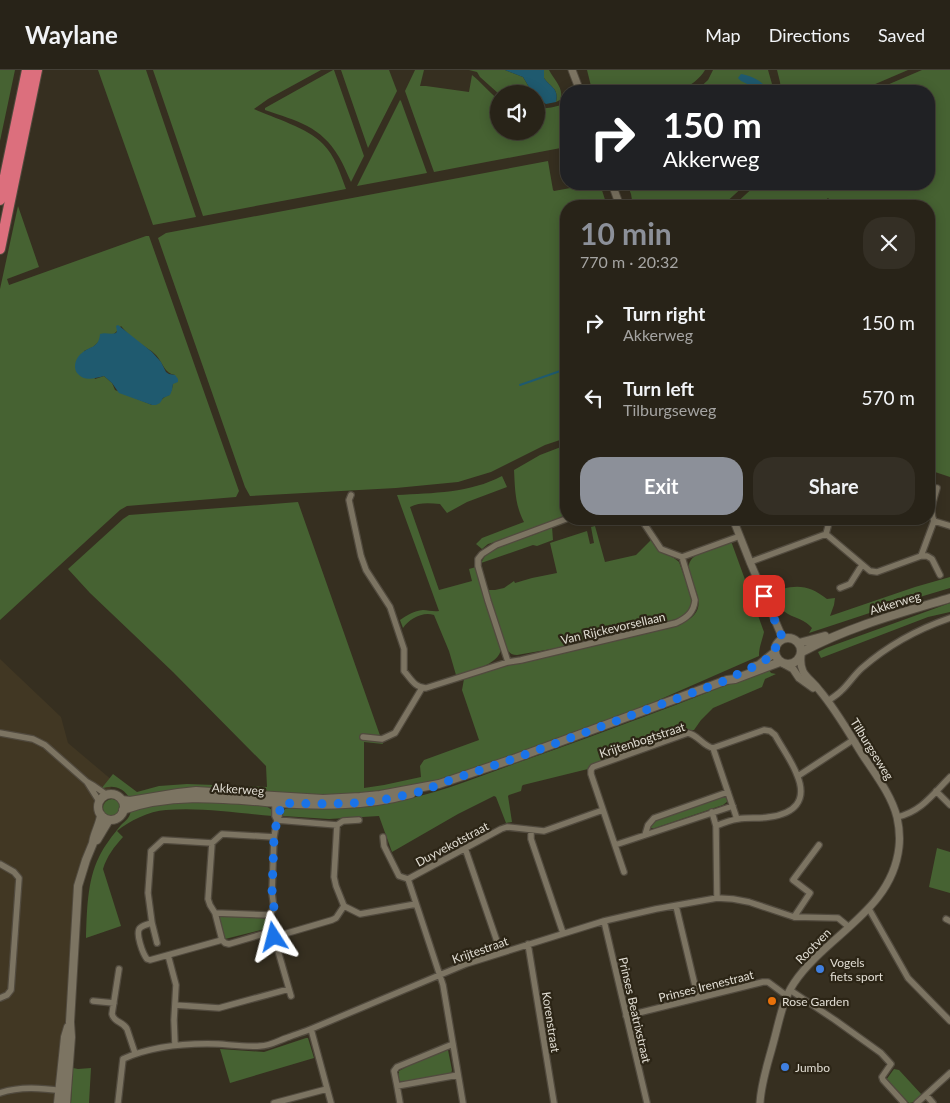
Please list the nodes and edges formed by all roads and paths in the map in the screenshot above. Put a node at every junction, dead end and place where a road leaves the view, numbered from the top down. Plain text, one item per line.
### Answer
1 (27, 70) edge
2 (37, 70) edge
3 (572, 70) edge
4 (578, 85) edge
5 (0, 200) edge
6 (0, 249) edge
7 (937, 488) dead end
8 (351, 494) dead end
9 (935, 496) edge
10 (560, 520) edge
11 (935, 521) edge
12 (645, 525) edge
13 (735, 525) edge
14 (828, 525) edge
15 (933, 525) edge
16 (950, 526) edge
17 (826, 534) junction
18 (740, 536) junction
19 (921, 556) junction
20 (682, 557) junction
21 (750, 562) junction
22 (862, 565) junction
23 (940, 575) dead end
24 (840, 588) dead end
25 (950, 598) edge
26 (950, 618) edge
27 (846, 631) junction
28 (783, 639) junction
29 (799, 643) junction
30 (775, 652) junction
31 (801, 654) junction
32 (508, 662) junction
33 (782, 663) junction
34 (727, 680) junction
35 (422, 688) junction
36 (826, 698) junction
37 (0, 733) edge
38 (363, 737) dead end
39 (853, 740) junction
40 (713, 748) junction
41 (798, 776) junction
42 (950, 777) edge
43 (87, 782) junction
44 (936, 791) junction
45 (728, 792) junction
46 (107, 795) junction
47 (122, 800) junction
48 (99, 801) junction
49 (278, 802) junction
50 (950, 805) edge
51 (733, 806) junction
52 (124, 810) junction
53 (602, 810) junction
54 (712, 812) junction
55 (101, 815) junction
56 (897, 817) junction
57 (737, 819) junction
58 (109, 820) junction
59 (277, 820) junction
60 (359, 820) dead end
61 (337, 825) junction
62 (716, 826) junction
63 (531, 830) junction
64 (644, 835) junction
65 (274, 837) junction
66 (383, 837) dead end
67 (93, 843) junction
68 (212, 843) junction
69 (615, 845) junction
70 (819, 845) dead end
71 (465, 848) junction
72 (0, 864) edge
73 (624, 872) dead end
74 (408, 878) junction
75 (717, 898) junction
76 (416, 904) junction
77 (344, 906) junction
78 (676, 906) junction
79 (869, 909) junction
80 (215, 913) junction
81 (269, 915) junction
82 (794, 917) junction
83 (604, 921) junction
84 (152, 923) junction
85 (849, 927) junction
86 (563, 933) junction
87 (274, 934) junction
88 (222, 940) junction
89 (157, 943) dead end
90 (528, 944) junction
91 (502, 953) junction
92 (168, 955) junction
93 (119, 969) dead end
94 (439, 975) junction
95 (289, 989) junction
96 (788, 993) junction
97 (291, 996) dead end
98 (0, 998) edge
99 (698, 998) junction
100 (92, 1000) dead end
101 (114, 1003) junction
102 (175, 1005) junction
103 (626, 1016) junction
104 (950, 1021) edge
105 (311, 1030) junction
106 (453, 1044) junction
107 (176, 1045) junction
108 (135, 1053) junction
109 (950, 1073) edge
110 (458, 1075) junction
111 (397, 1086) junction
112 (328, 1088) junction
113 (63, 1091) junction
114 (0, 1093) edge
115 (926, 1095) junction
116 (58, 1103) edge
117 (66, 1103) edge
118 (118, 1103) edge
119 (274, 1103) edge
120 (331, 1103) edge
121 (400, 1103) edge
122 (463, 1103) edge
123 (554, 1103) edge
124 (647, 1103) edge
125 (760, 1103) edge
126 (904, 1103) edge
127 (917, 1103) edge
128 (933, 1103) edge

1 - 5 highway
2 - 6 highway
3 - 4 street
7 - 9 street
8 - 35 street
10 - 32 street
11 - 16 street
12 - 20 street
13 - 18 street
14 - 17 street
15 - 19 street
17 - 21 street
17 - 22 street
18 - 20 street
18 - 21 street
19 - 22 street
19 - 23 street
20 - 32 street, Van Rijckevorsellaan
21 - 28 street
22 - 24 street
25 - 27 main road, Akkerweg
26 - 36 street
27 - 29 main road, Akkerweg
27 - 31 main road, Akkerweg
28 - 29 main road
28 - 30 main road
29 - 31 main road
30 - 33 main road
30 - 34 main road, Akkerweg
31 - 33 main road
31 - 36 street, Tilburgseweg
32 - 35 street, Van Rijckevorsellaan
33 - 34 main road, Akkerweg
33 - 36 street, Tilburgseweg
34 - 49 main road, Akkerweg
35 - 38 street
36 - 39 street, Tilburgseweg
37 - 43 street
39 - 41 street
39 - 56 street, Tilburgseweg
40 - 41 street
40 - 45 street
40 - 53 street, Krijtenbogtstraat
41 - 57 street
42 - 44 street
43 - 46 street
43 - 48 street
44 - 50 street
44 - 56 street
45 - 51 street
45 - 64 street
46 - 47 main road
46 - 48 main road
47 - 49 main road, Akkerweg
47 - 52 main road
48 - 55 main road
49 - 52 main road, Akkerweg
49 - 59 street
51 - 54 street
51 - 57 street
52 - 58 main road
53 - 63 street, Duyvekotstraat
53 - 69 street, Krijtenbogtstraat
54 - 62 street
54 - 64 street
55 - 58 main road
55 - 67 main road
56 - 79 street, Rootven
57 - 62 street
58 - 67 main road
59 - 61 street
59 - 65 street
60 - 61 street
61 - 77 street
62 - 75 street
63 - 71 street, Duyvekotstraat
63 - 86 street
64 - 69 street
65 - 68 street
65 - 81 street
66 - 74 street
67 - 113 main road
68 - 80 street
68 - 84 street
69 - 73 street, Krijtenbogtstraat
70 - 82 street
71 - 74 street, Duyvekotstraat
71 - 91 street
72 - 98 street
74 - 76 street, Duyvekotstraat
75 - 78 street, Krijtestraat
75 - 82 street, Krijtestraat
76 - 77 street
76 - 94 street, Duyvekotstraat
77 - 87 street
78 - 83 street, Krijtestraat
78 - 99 street
79 - 85 street, Rootven
79 - 104 street
80 - 81 street
80 - 88 street
81 - 87 street
82 - 85 street, Krijtestraat
83 - 86 street, Krijtestraat
83 - 103 street, Prinses Beatrixstraat
84 - 89 street
84 - 92 street
85 - 96 street, Rootven
86 - 90 street, Krijtestraat
87 - 88 street
87 - 95 street
88 - 92 street
90 - 91 street, Krijtestraat
90 - 123 street, Korenstraat
91 - 94 street, Krijtestraat
92 - 102 street
93 - 101 street
94 - 105 street, Krijtestraat
94 - 106 street, Duyvekotstraat
95 - 97 street
95 - 102 street
96 - 99 street, Prinses Irenestraat
96 - 125 street, Rootven
96 - 126 street, Prinses Irenestraat
99 - 103 street, Prinses Irenestraat
100 - 101 street
101 - 108 street
102 - 107 street
103 - 124 street, Prinses Beatrixstraat
105 - 107 street, Krijtestraat
105 - 112 street
106 - 110 street, Duyvekotstraat
106 - 111 street
107 - 108 street, Krijtestraat
108 - 118 street, Krijtestraat
109 - 115 street
110 - 111 street
110 - 122 street, Duyvekotstraat
111 - 121 street
112 - 119 street
112 - 120 street
113 - 114 street
113 - 116 main road
113 - 117 main road
115 - 127 street
115 - 128 street

